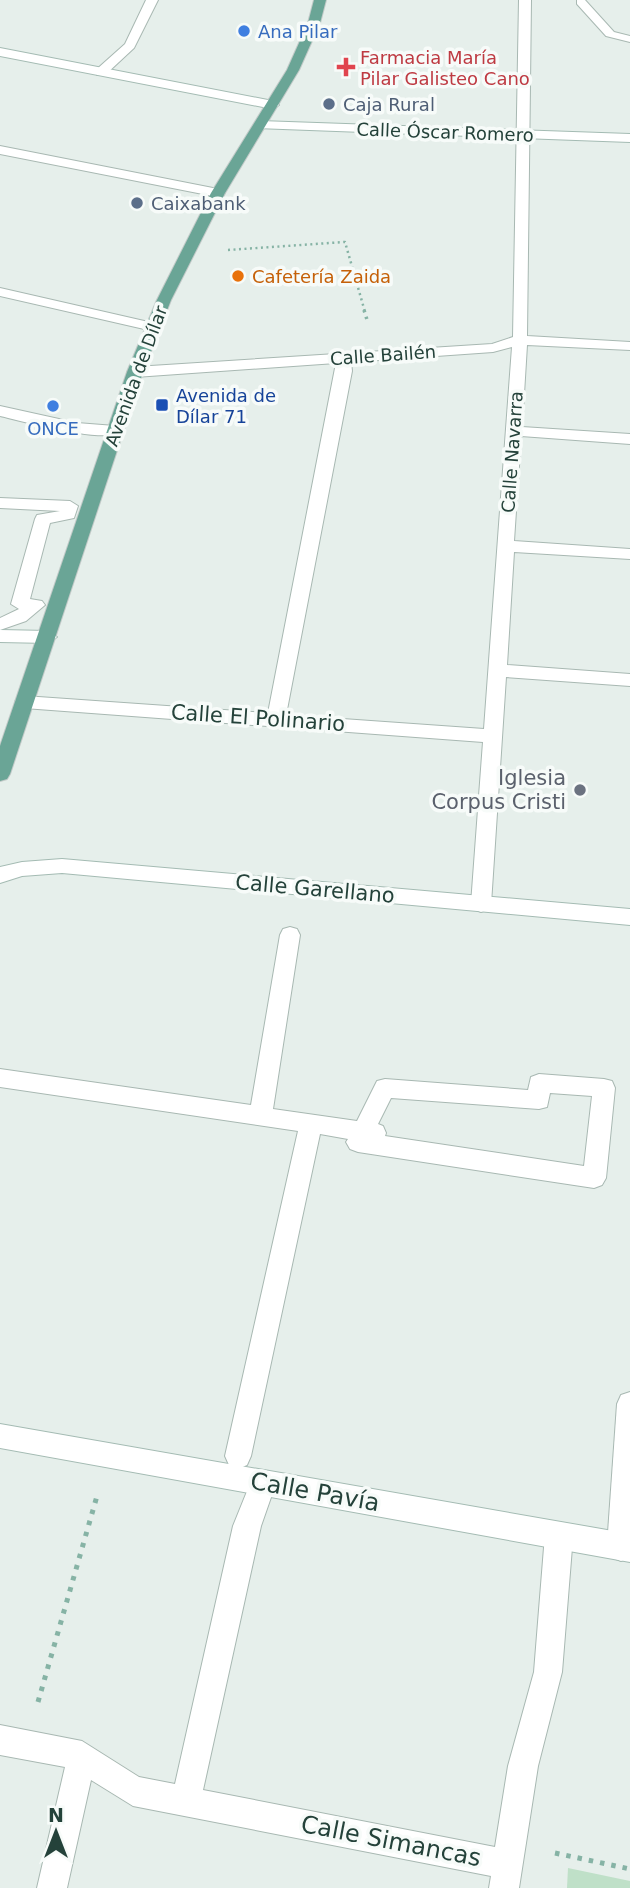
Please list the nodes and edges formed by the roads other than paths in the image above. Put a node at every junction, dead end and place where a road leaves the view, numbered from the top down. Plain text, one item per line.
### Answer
1 (152, 0) edge
2 (320, 0) edge
3 (525, 0) edge
4 (581, 2) dead end
5 (630, 40) edge
6 (0, 52) edge
7 (101, 72) junction
8 (273, 105) junction
9 (260, 125) junction
10 (522, 135) junction
11 (630, 138) edge
12 (0, 150) edge
13 (218, 193) junction
14 (0, 292) edge
15 (153, 327) junction
16 (520, 340) junction
17 (630, 346) edge
18 (343, 358) junction
19 (135, 372) junction
20 (0, 411) edge
21 (115, 431) junction
22 (514, 431) junction
23 (630, 439) edge
24 (0, 503) edge
25 (506, 546) junction
26 (630, 554) edge
27 (0, 624) edge
28 (0, 636) edge
29 (48, 637) junction
30 (498, 670) junction
31 (630, 680) edge
32 (24, 702) junction
33 (276, 720) junction
34 (493, 736) junction
35 (0, 774) edge
36 (0, 875) edge
37 (481, 904) junction
38 (630, 917) edge
39 (290, 935) dead end
40 (0, 1078) edge
41 (260, 1117) junction
42 (311, 1124) junction
43 (364, 1132) junction
44 (630, 1404) edge
45 (0, 1436) edge
46 (238, 1456) dead end
47 (263, 1483) junction
48 (559, 1535) junction
49 (625, 1547) edge
50 (0, 1740) edge
51 (82, 1756) junction
52 (186, 1801) junction
53 (505, 1876) edge
54 (51, 1888) edge

1 - 7 street
2 - 8 main road, Avenida de Dílar
3 - 10 street, Calle Navarra
4 - 5 street
6 - 7 street
7 - 8 street
8 - 9 main road, Avenida de Dílar
9 - 10 street, Calle Óscar Romero
9 - 13 main road, Avenida de Dílar
10 - 11 street, Calle Óscar Romero
10 - 16 street, Calle Navarra
12 - 13 street
13 - 15 main road, Avenida de Dílar
14 - 15 street
15 - 19 main road, Avenida de Dílar
16 - 17 street, Calle Bailén
16 - 18 street, Calle Bailén
16 - 22 street, Calle Navarra
18 - 19 street, Calle Bailén
18 - 33 street
19 - 21 main road, Avenida de Dílar
20 - 21 street
21 - 29 main road, Avenida de Dílar
22 - 23 street
22 - 25 street, Calle Navarra
24 - 27 street
25 - 26 street
25 - 30 street, Calle Navarra
28 - 29 street
29 - 32 main road, Avenida de Dílar
30 - 31 street
30 - 34 street, Calle Navarra
32 - 33 street, Calle El Polinario
32 - 35 main road, Avenida de Dílar
33 - 34 street, Calle El Polinario
34 - 37 street, Calle Navarra
36 - 37 street, Calle Garellano
37 - 38 street, Calle Garellano
39 - 41 street
40 - 41 street
41 - 42 street
42 - 43 street
42 - 46 street
43 - 43 street
44 - 49 street
45 - 47 street, Calle Pavía
47 - 48 street, Calle Pavía
47 - 52 street
48 - 49 street, Calle Pavía
48 - 53 street, Calle Simancas
50 - 51 street, Calle Simancas
51 - 52 street, Calle Simancas
51 - 54 street
52 - 53 street, Calle Simancas

